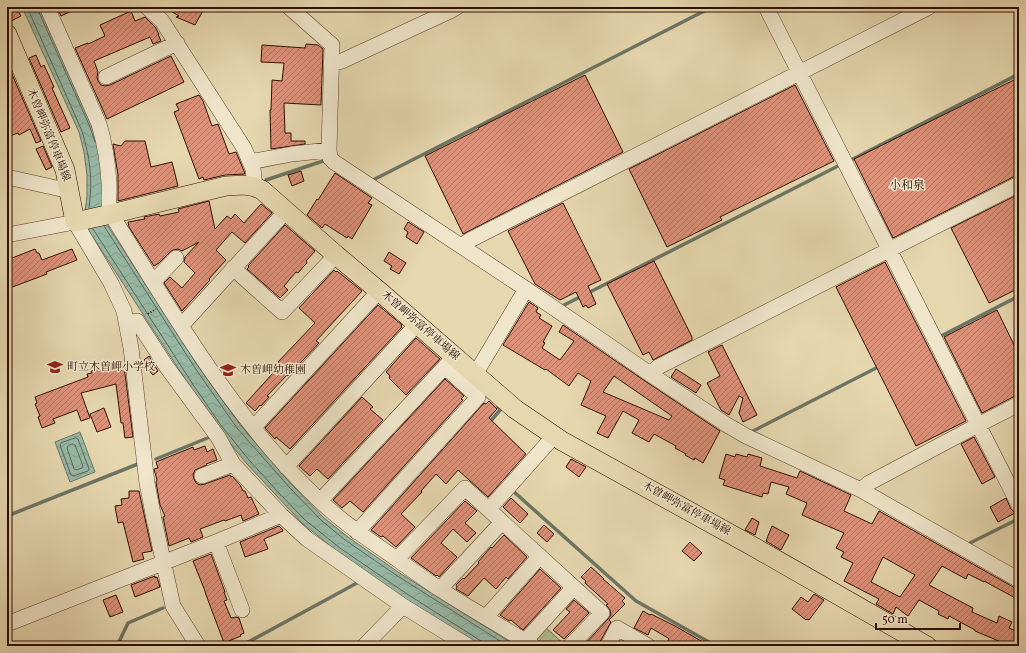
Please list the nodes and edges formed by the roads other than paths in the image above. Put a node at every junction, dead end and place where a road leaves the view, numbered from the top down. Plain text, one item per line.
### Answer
1 (47, 7) edge
2 (147, 7) edge
3 (289, 7) edge
4 (457, 7) edge
5 (766, 7) edge
6 (929, 7) edge
7 (163, 13) edge
8 (7, 34) edge
9 (177, 43) junction
10 (331, 64) junction
11 (803, 71) junction
12 (106, 77) dead end
13 (330, 150) junction
14 (250, 162) junction
15 (7, 177) edge
16 (1019, 184) edge
17 (255, 186) junction
18 (70, 191) junction
19 (286, 211) junction
20 (109, 215) junction
21 (78, 221) junction
22 (7, 235) edge
23 (464, 244) junction
24 (892, 248) junction
25 (336, 255) junction
26 (176, 258) dead end
27 (233, 268) junction
28 (153, 282) junction
29 (526, 289) junction
30 (379, 291) junction
31 (127, 324) junction
32 (417, 324) junction
33 (181, 326) junction
34 (450, 362) junction
35 (653, 371) junction
36 (471, 381) junction
37 (1019, 404) edge
38 (981, 423) junction
39 (254, 427) junction
40 (554, 436) junction
41 (233, 464) junction
42 (286, 467) junction
43 (202, 476) dead end
44 (864, 487) junction
45 (320, 501) junction
46 (1019, 505) edge
47 (489, 509) junction
48 (281, 515) junction
49 (502, 522) junction
50 (356, 532) junction
51 (216, 542) junction
52 (540, 556) junction
53 (397, 559) junction
54 (164, 563) junction
55 (1019, 580) edge
56 (574, 587) junction
57 (440, 589) junction
58 (404, 606) junction
59 (242, 610) dead end
60 (486, 617) junction
61 (7, 624) edge
62 (529, 643) edge
63 (198, 646) edge
64 (364, 646) edge
65 (468, 646) edge
66 (570, 646) edge
67 (608, 646) edge
68 (648, 646) edge
69 (926, 646) edge

1 - 20 street
2 - 7 street
3 - 10 street
4 - 10 street
5 - 11 street
6 - 11 street
7 - 9 street
8 - 18 main road, 木曽岬弥富停車場線
9 - 12 street
9 - 14 street
10 - 13 street
11 - 23 street
11 - 24 street
13 - 14 street
13 - 23 street
14 - 17 street
15 - 18 street
16 - 24 street
17 - 19 main road, 木曽岬弥富停車場線
17 - 20 main road
18 - 21 main road, 木曽岬弥富停車場線
19 - 25 main road, 木曽岬弥富停車場線
19 - 27 street
20 - 21 main road
20 - 28 street
21 - 22 street
21 - 31 street
23 - 29 street
24 - 35 street
24 - 38 street
25 - 27 street
25 - 30 main road, 木曽岬弥富停車場線
26 - 28 street
27 - 33 street
28 - 33 street
29 - 35 street
29 - 36 street
30 - 32 main road, 木曽岬弥富停車場線
30 - 39 street
31 - 41 street
31 - 54 street
32 - 34 main road, 木曽岬弥富停車場線
32 - 42 street
33 - 39 street
34 - 36 main road, 木曽岬弥富停車場線
34 - 45 street
35 - 44 street
36 - 40 main road, 木曽岬弥富停車場線
36 - 50 street
37 - 38 street
38 - 44 street
38 - 46 street
39 - 42 street
40 - 47 street
40 - 69 main road, 木曽岬弥富停車場線
41 - 43 street
41 - 48 street
42 - 45 street
44 - 55 street
45 - 50 street
47 - 49 street
47 - 53 street
48 - 51 street
48 - 58 street
49 - 52 street
49 - 57 street
50 - 53 street
51 - 54 street
51 - 59 street
52 - 56 street
52 - 60 street
53 - 57 street
54 - 61 street
54 - 63 street
56 - 62 street
56 - 66 street
57 - 60 street
58 - 64 street
58 - 65 street
60 - 62 street
67 - 68 street

